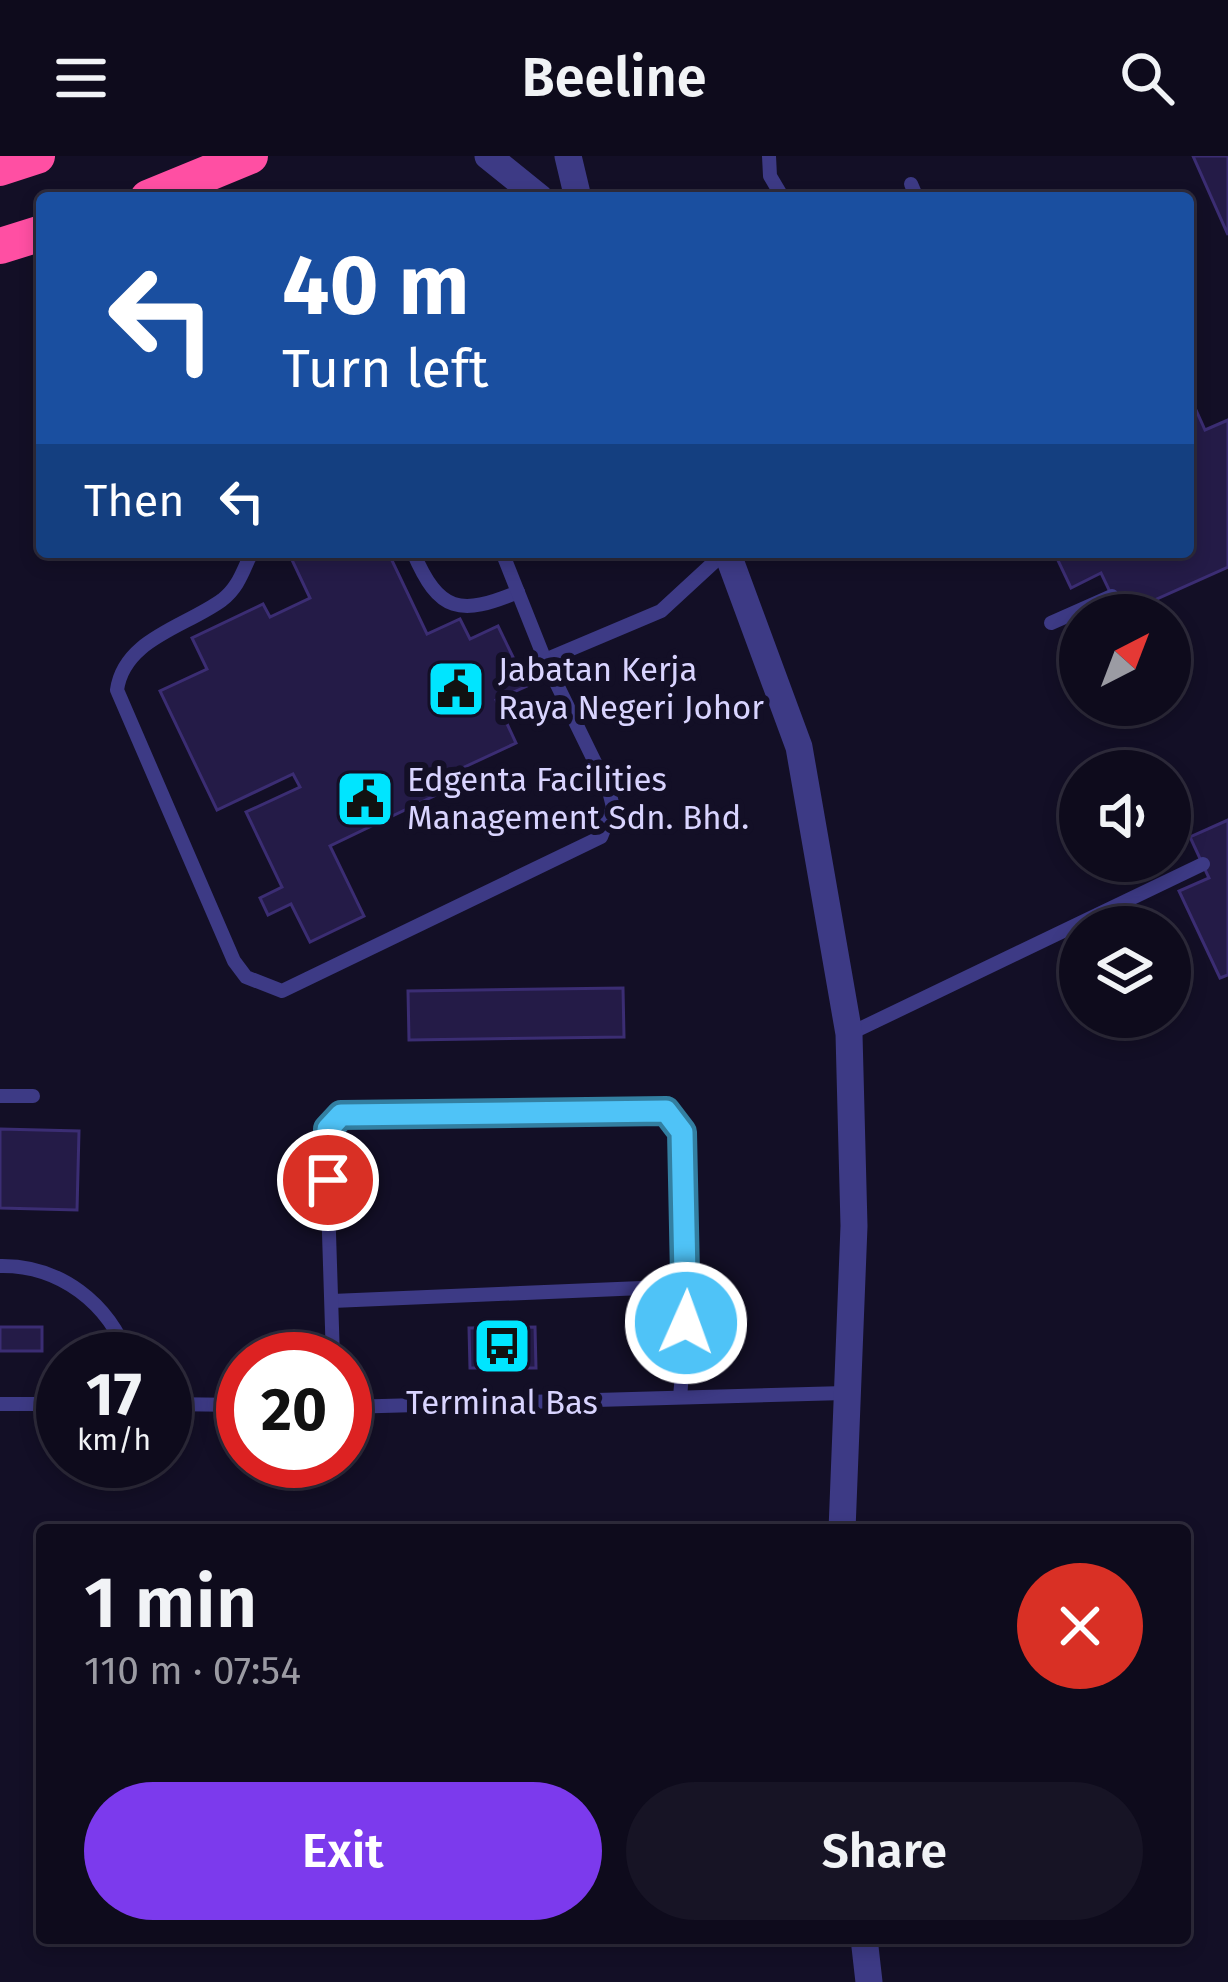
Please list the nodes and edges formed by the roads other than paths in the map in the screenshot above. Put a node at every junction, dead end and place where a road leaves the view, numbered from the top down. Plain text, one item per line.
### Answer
1 (37, 156) edge
2 (250, 156) edge
3 (488, 156) edge
4 (568, 156) edge
5 (769, 156) edge
6 (0, 168) edge
7 (163, 192) edge
8 (533, 192) edge
9 (577, 192) edge
10 (779, 192) edge
11 (36, 235) edge
12 (0, 246) edge
13 (249, 558) edge
14 (416, 558) edge
15 (504, 558) edge
16 (719, 558) edge
17 (728, 558) edge
18 (518, 592) junction
19 (1059, 619) edge
20 (1051, 623) dead end
21 (545, 660) junction
22 (1203, 864) dead end
23 (849, 1034) junction
24 (0, 1096) edge
25 (33, 1096) dead end
26 (0, 1265) edge
27 (690, 1286) junction
28 (332, 1301) junction
29 (114, 1332) edge
30 (333, 1332) edge
31 (845, 1393) junction
32 (680, 1397) junction
33 (36, 1403) edge
34 (0, 1404) edge
35 (372, 1406) edge
36 (842, 1524) edge
37 (865, 1944) edge
38 (869, 1982) edge

1 - 6 highway
2 - 7 highway
3 - 8 street
4 - 9 street
5 - 10 lane
11 - 12 highway
13 - 21 lane
14 - 18 lane
15 - 18 lane
16 - 21 lane
17 - 23 street
18 - 21 lane
19 - 20 lane
22 - 23 lane
23 - 31 street
24 - 25 lane
26 - 29 lane
27 - 28 lane
27 - 28 lane
27 - 32 lane
28 - 30 lane
31 - 32 lane
31 - 36 street
32 - 35 lane
33 - 34 lane
37 - 38 street

